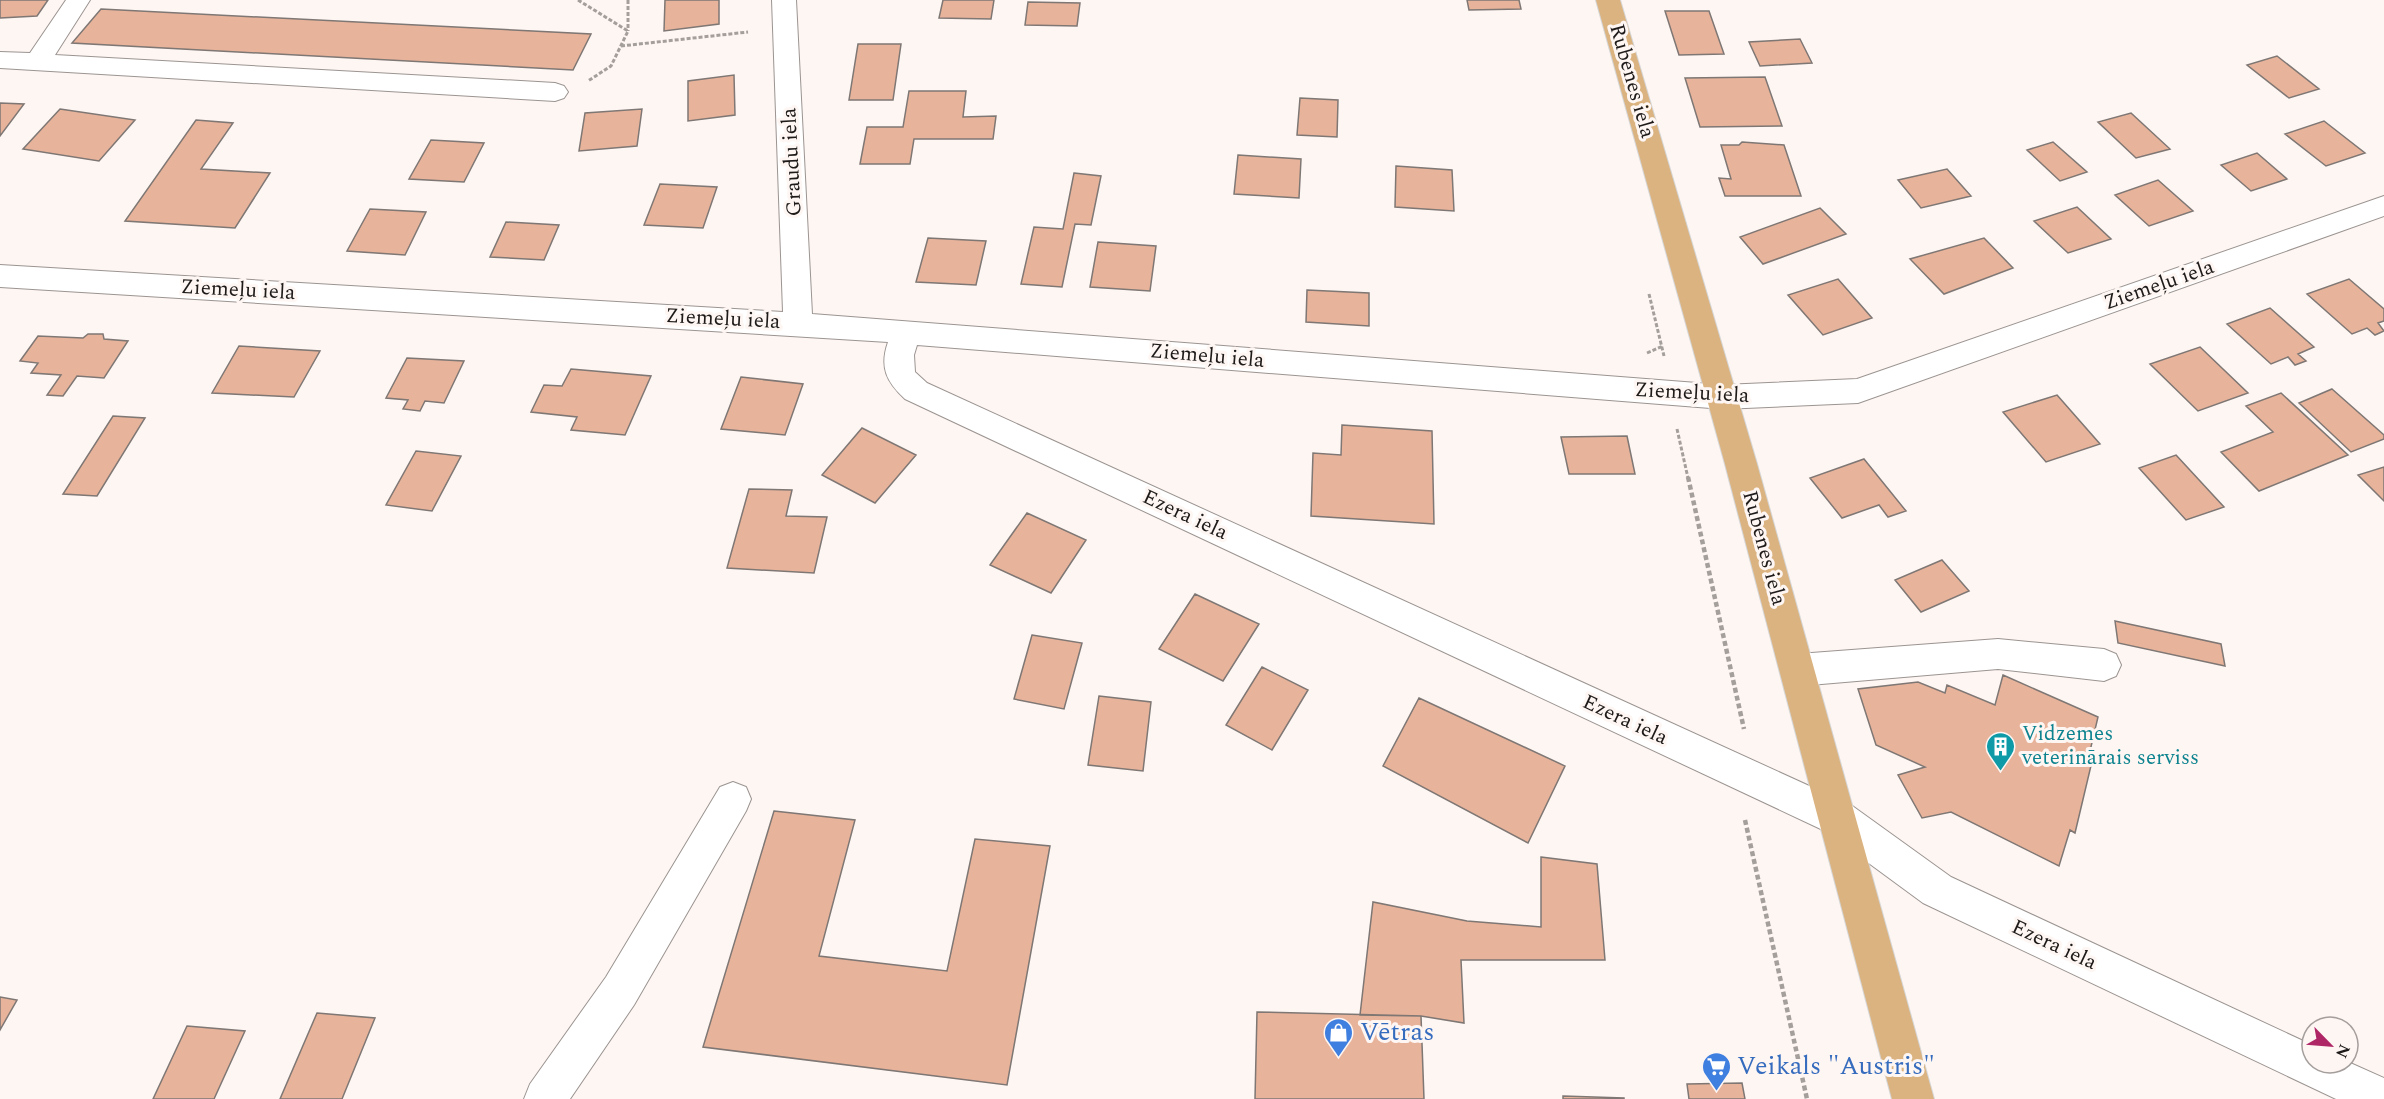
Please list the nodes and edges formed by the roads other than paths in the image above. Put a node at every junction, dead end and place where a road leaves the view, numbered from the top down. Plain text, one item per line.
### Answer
1 (78, 0) edge
2 (784, 0) edge
3 (1608, 0) edge
4 (0, 60) edge
5 (37, 62) junction
6 (555, 92) road end
7 (2384, 206) edge
8 (0, 276) edge
9 (797, 324) junction
10 (907, 332) junction
11 (1723, 397) junction
12 (2104, 665) dead end
13 (1798, 670) junction
14 (733, 799) dead end
15 (1838, 818) junction
16 (545, 1099) edge
17 (1913, 1099) edge
18 (2382, 1099) edge

1 - 5 street
2 - 9 street, Graudu iela
3 - 11 main road, Rubenes iela
4 - 5 street
5 - 6 street
7 - 11 street, Ziemeļu iela
8 - 9 street, Ziemeļu iela
9 - 10 street, Ziemeļu iela
10 - 11 street, Ziemeļu iela
10 - 15 street, Ezera iela
11 - 13 main road, Rubenes iela
12 - 13 street
13 - 15 main road, Rubenes iela
14 - 16 street
15 - 17 main road, Rubenes iela
15 - 18 street, Ezera iela

